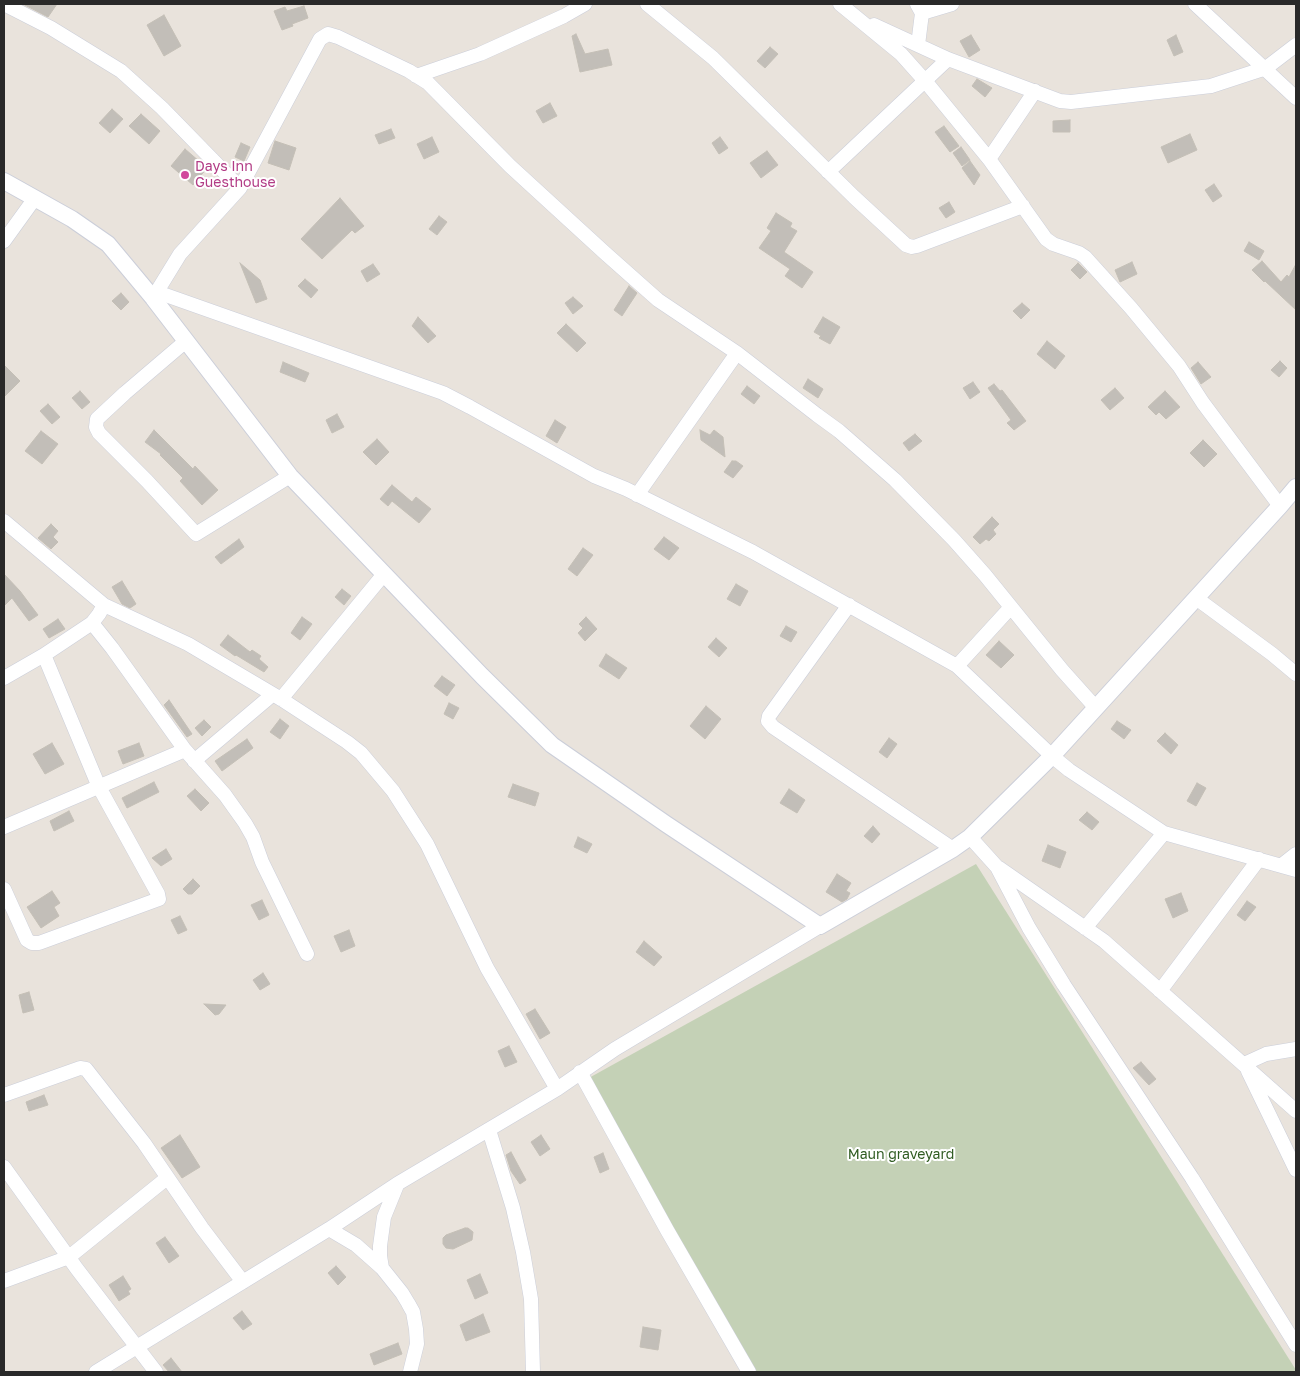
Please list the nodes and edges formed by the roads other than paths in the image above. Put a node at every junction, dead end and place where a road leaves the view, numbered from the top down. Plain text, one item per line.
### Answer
1 (4, 4) edge
2 (585, 4) edge
3 (647, 4) edge
4 (840, 4) edge
5 (952, 4) edge
6 (1195, 4) edge
7 (920, 8) edge
8 (857, 17) junction
9 (918, 45) junction
10 (1296, 46) edge
11 (948, 59) junction
12 (1266, 68) junction
13 (416, 76) junction
14 (926, 82) junction
15 (1035, 92) junction
16 (1296, 98) edge
17 (989, 159) junction
18 (828, 172) junction
19 (4, 181) edge
20 (240, 188) junction
21 (35, 198) junction
22 (1023, 206) junction
23 (4, 241) edge
24 (155, 295) junction
25 (186, 342) junction
26 (737, 353) junction
27 (290, 476) junction
28 (1296, 487) edge
29 (637, 495) junction
30 (1280, 506) junction
31 (4, 521) edge
32 (384, 574) junction
33 (1196, 598) junction
34 (104, 605) junction
35 (848, 605) junction
36 (1011, 607) junction
37 (92, 623) junction
38 (44, 655) junction
39 (957, 666) junction
40 (1296, 673) edge
41 (4, 678) edge
42 (276, 697) junction
43 (1096, 708) junction
44 (189, 755) junction
45 (1052, 756) junction
46 (99, 787) junction
47 (4, 827) edge
48 (1164, 833) junction
49 (970, 837) junction
50 (953, 849) junction
51 (1296, 854) edge
52 (1259, 859) junction
53 (1282, 865) junction
54 (997, 867) junction
55 (1296, 870) edge
56 (4, 889) edge
57 (820, 926) junction
58 (1085, 928) junction
59 (307, 954) dead end
60 (1160, 991) junction
61 (1296, 1050) edge
62 (1244, 1064) junction
63 (580, 1072) junction
64 (558, 1089) junction
65 (4, 1095) edge
66 (1296, 1111) edge
67 (489, 1130) junction
68 (4, 1167) edge
69 (1296, 1170) edge
70 (167, 1178) junction
71 (397, 1184) junction
72 (329, 1229) junction
73 (69, 1257) junction
74 (382, 1268) junction
75 (4, 1281) edge
76 (243, 1282) junction
77 (1296, 1345) edge
78 (138, 1347) junction
79 (96, 1372) edge
80 (156, 1372) edge
81 (410, 1372) edge
82 (533, 1372) edge
83 (749, 1372) edge

1 - 20 street
2 - 13 street
3 - 18 street
4 - 8 street
5 - 7 street
6 - 12 street
7 - 9 street
8 - 9 street
8 - 14 street
9 - 11 street
10 - 12 street
11 - 14 street
11 - 15 street
12 - 15 street
12 - 16 street
13 - 20 street
13 - 26 street
14 - 17 street
14 - 18 street
15 - 17 street
17 - 22 street
18 - 22 street
19 - 21 street
20 - 24 street
21 - 23 street
21 - 24 street
22 - 30 street
24 - 25 street
24 - 29 street
25 - 27 street
25 - 27 street
26 - 29 street
26 - 36 street
27 - 32 street
28 - 30 street
29 - 35 street
30 - 33 street
31 - 34 street
32 - 42 street
32 - 57 street
33 - 40 street
33 - 43 street
34 - 37 street
34 - 42 street
35 - 39 street
35 - 50 street
36 - 39 street
36 - 43 street
37 - 38 street
37 - 44 street
38 - 41 street
38 - 46 street
39 - 45 street
42 - 44 street
42 - 64 street
43 - 45 street
44 - 46 street
44 - 59 street
45 - 48 street
45 - 49 street
46 - 47 street
46 - 56 street
48 - 52 street
48 - 58 street
49 - 50 street
49 - 54 street
50 - 57 street
51 - 53 street
52 - 53 street
52 - 60 street
53 - 55 street
54 - 58 street
54 - 77 street
57 - 63 street
58 - 60 street
60 - 62 street
61 - 62 street
62 - 66 street
62 - 69 street
63 - 64 street
63 - 83 street
64 - 67 street
65 - 70 street
67 - 71 street
67 - 82 street
68 - 73 street
70 - 73 street
70 - 76 street
71 - 72 street
71 - 74 street
72 - 74 street
72 - 76 street
73 - 75 street
73 - 78 street
74 - 81 street
76 - 78 street
78 - 79 street
78 - 80 street

